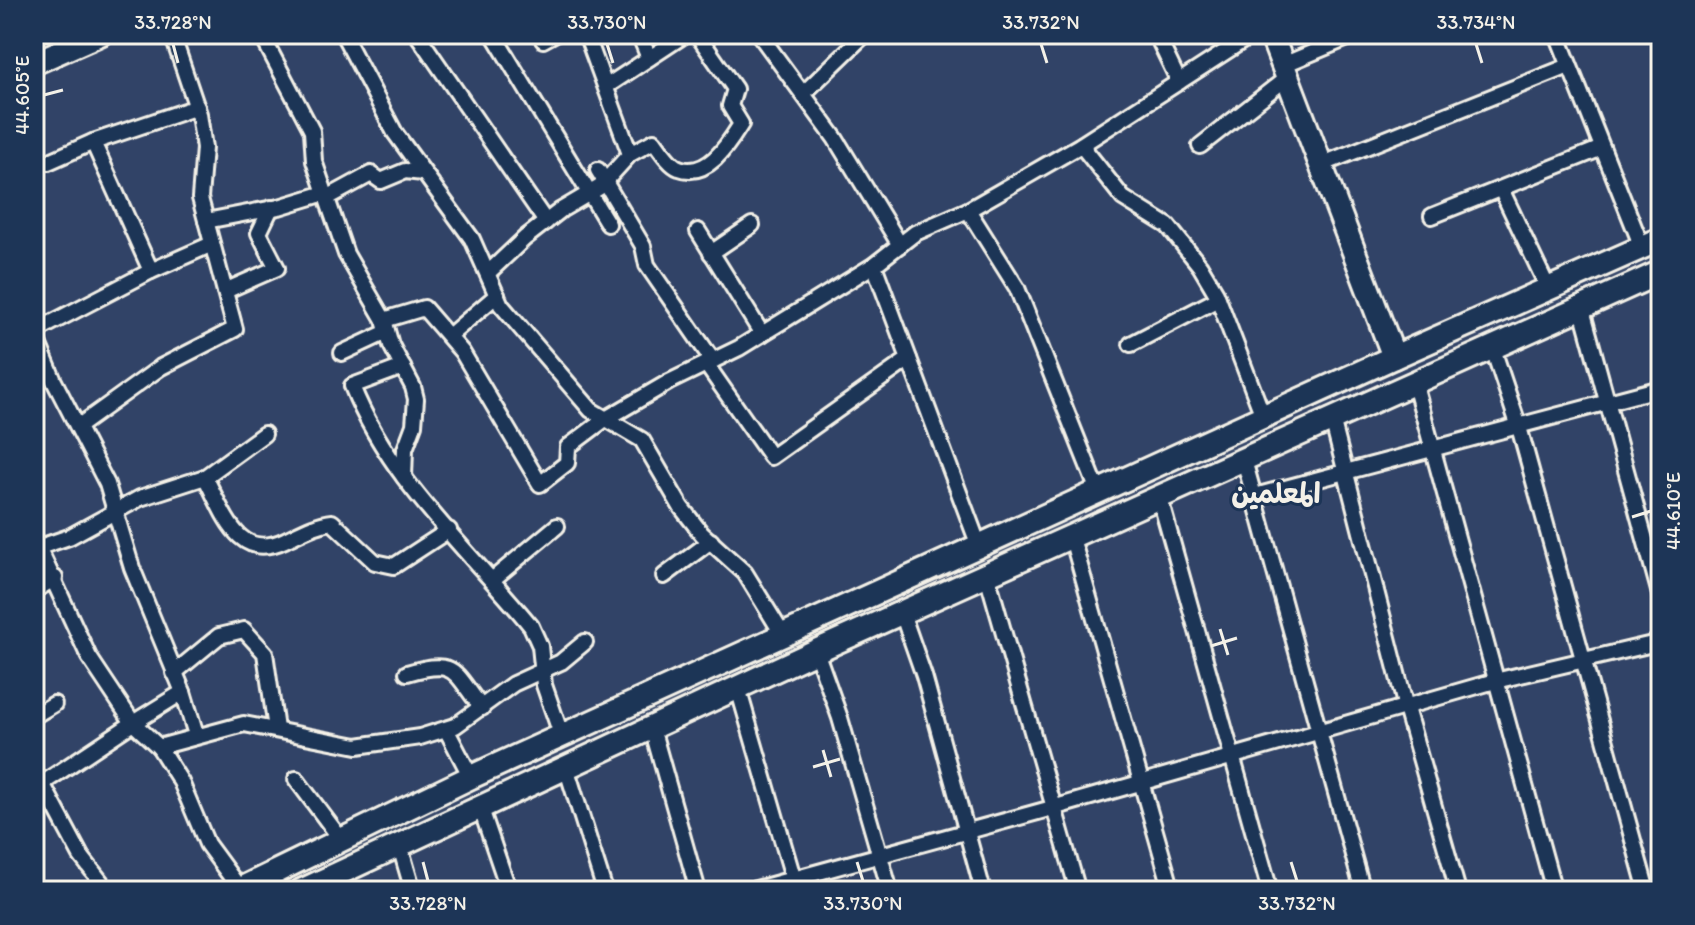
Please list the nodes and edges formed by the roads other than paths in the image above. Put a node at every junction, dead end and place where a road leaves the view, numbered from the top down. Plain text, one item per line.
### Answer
1 (100, 34) edge
2 (172, 34) edge
3 (261, 34) edge
4 (343, 34) edge
5 (417, 34) edge
6 (493, 34) edge
7 (586, 34) edge
8 (639, 34) edge
9 (686, 34) edge
10 (697, 34) edge
11 (759, 34) edge
12 (865, 34) edge
13 (1156, 34) edge
14 (1253, 34) edge
15 (1271, 34) edge
16 (1357, 34) edge
17 (1557, 34) edge
18 (649, 58) junction
19 (34, 63) edge
20 (1569, 66) junction
21 (1286, 71) junction
22 (1179, 82) junction
23 (607, 86) junction
24 (804, 93) junction
25 (197, 107) junction
26 (93, 142) junction
27 (1081, 145) junction
28 (1200, 146) dead end
29 (1602, 148) junction
30 (630, 154) junction
31 (48, 162) dead end
32 (1323, 164) junction
33 (423, 173) junction
34 (602, 175) junction
35 (1501, 189) junction
36 (326, 195) junction
37 (588, 195) junction
38 (271, 208) junction
39 (968, 210) junction
40 (1432, 216) dead end
41 (206, 221) junction
42 (546, 222) junction
43 (608, 224) dead end
44 (752, 225) dead end
45 (698, 231) dead end
46 (1652, 243) edge
47 (212, 244) junction
48 (900, 245) junction
49 (711, 253) junction
50 (874, 265) junction
51 (1597, 267) junction
52 (151, 271) junction
53 (489, 272) junction
54 (1661, 272) edge
55 (1548, 288) junction
56 (225, 291) junction
57 (497, 295) junction
58 (1609, 295) junction
59 (1218, 299) junction
60 (1581, 306) junction
61 (386, 326) junction
62 (34, 332) edge
63 (762, 334) junction
64 (449, 336) junction
65 (1131, 344) dead end
66 (1492, 346) junction
67 (342, 353) dead end
68 (1394, 357) junction
69 (909, 359) junction
70 (710, 362) junction
71 (403, 367) junction
72 (1414, 381) junction
73 (1661, 388) edge
74 (1610, 403) junction
75 (1263, 416) junction
76 (1332, 419) junction
77 (604, 420) junction
78 (79, 426) junction
79 (1519, 427) junction
80 (264, 434) dead end
81 (1433, 449) junction
82 (1244, 460) junction
83 (1344, 474) junction
84 (205, 477) junction
85 (404, 477) junction
86 (1098, 491) junction
87 (1255, 496) junction
88 (1160, 499) junction
89 (118, 511) junction
90 (557, 526) dead end
91 (449, 530) junction
92 (1072, 538) junction
93 (711, 541) junction
94 (35, 544) edge
95 (979, 546) junction
96 (987, 575) junction
97 (664, 576) dead end
98 (55, 578) junction
99 (492, 580) junction
100 (34, 591) edge
101 (1661, 598) edge
102 (850, 605) junction
103 (902, 613) junction
104 (862, 631) junction
105 (783, 635) junction
106 (585, 642) dead end
107 (1661, 642) edge
108 (816, 651) junction
109 (1582, 662) junction
110 (543, 672) junction
111 (174, 673) junction
112 (407, 673) dead end
113 (1495, 681) junction
114 (738, 688) junction
115 (183, 692) junction
116 (54, 704) dead end
117 (482, 708) junction
118 (1406, 708) junction
119 (34, 716) edge
120 (133, 723) junction
121 (652, 728) junction
122 (276, 729) junction
123 (446, 729) junction
124 (1320, 732) junction
125 (196, 735) junction
126 (562, 737) junction
127 (159, 747) junction
128 (1233, 756) junction
129 (566, 767) junction
130 (471, 777) junction
131 (296, 779) dead end
132 (1141, 783) junction
133 (38, 786) edge
134 (480, 806) junction
135 (1056, 807) junction
136 (966, 830) junction
137 (340, 838) junction
138 (399, 843) junction
139 (880, 855) junction
140 (795, 885) edge
141 (313, 888) edge
142 (1661, 889) edge
143 (238, 890) edge
144 (108, 891) edge
145 (413, 891) edge
146 (509, 891) edge
147 (605, 891) edge
148 (698, 891) edge
149 (749, 891) edge
150 (890, 891) edge
151 (983, 891) edge
152 (1078, 891) edge
153 (1172, 891) edge
154 (1270, 891) edge
155 (1363, 891) edge
156 (1458, 891) edge
157 (1554, 891) edge
158 (1647, 891) edge
159 (1654, 891) edge

1 - 19 street
2 - 25 street
3 - 36 street
4 - 33 street
5 - 42 street
6 - 37 street
7 - 23 street
8 - 18 street
9 - 18 street
10 - 30 street
11 - 24 street
12 - 24 street
13 - 22 street
14 - 22 street
15 - 21 street
16 - 21 street
17 - 20 street
18 - 23 street
20 - 29 street
20 - 32 street
21 - 28 street
21 - 32 street
22 - 27 street
23 - 30 street
24 - 48 street
25 - 26 street
25 - 41 street
26 - 31 street
26 - 52 street
27 - 39 street
27 - 59 street
29 - 35 street
29 - 46 street
30 - 34 street
32 - 68 street
33 - 36 street
33 - 53 street
34 - 37 street
34 - 70 street
35 - 40 street
35 - 55 street
36 - 38 street
36 - 61 street
37 - 42 street
37 - 43 street
38 - 41 street
38 - 56 street
39 - 48 street
39 - 86 street
41 - 47 street
42 - 53 street
44 - 49 street
45 - 49 street
46 - 51 street
47 - 52 street
47 - 56 street
48 - 50 street
49 - 63 street
50 - 63 street
50 - 69 street
51 - 55 street
51 - 58 street
52 - 62 street
53 - 57 street
54 - 58 street
55 - 68 street
56 - 78 street
57 - 64 street
57 - 77 street
58 - 60 street
59 - 65 street
59 - 75 street
60 - 66 street
60 - 74 street
61 - 64 street
61 - 67 street
61 - 71 street
62 - 78 street
63 - 70 street
64 - 77 street
66 - 72 street
66 - 79 street
68 - 75 street
69 - 70 street
69 - 95 street
70 - 77 street
71 - 85 street
71 - 85 street
72 - 76 street
72 - 81 street
73 - 74 street
74 - 79 street
74 - 101 street
75 - 86 street
76 - 82 street
76 - 83 street
77 - 93 street
78 - 89 street
79 - 81 street
79 - 109 street
80 - 84 street
81 - 83 street
81 - 113 street
82 - 87 street
82 - 88 street
83 - 87 street
83 - 118 street
84 - 89 street
84 - 91 street
85 - 91 street
86 - 95 street
87 - 124 street
88 - 92 street
88 - 128 street
89 - 94 street
89 - 111 street
90 - 99 street
91 - 99 street
92 - 96 street
92 - 132 street
93 - 97 street
93 - 105 street
94 - 98 street
95 - 102 street
96 - 103 street
96 - 135 street
98 - 100 street
98 - 120 street
99 - 110 street
102 - 104 street
102 - 105 street
103 - 104 street
103 - 136 street
104 - 108 street
105 - 126 street
106 - 110 street
107 - 109 street
108 - 114 street
108 - 139 street
109 - 113 street
109 - 158 street
110 - 117 street
110 - 126 street
111 - 115 street
111 - 122 street
112 - 117 street
113 - 118 street
113 - 157 street
114 - 121 street
114 - 140 street
115 - 120 street
115 - 125 street
116 - 119 street
117 - 123 street
118 - 124 street
118 - 156 street
120 - 127 street
120 - 133 street
121 - 129 street
121 - 148 street
122 - 123 street
122 - 125 street
123 - 130 street
124 - 128 street
124 - 155 street
125 - 127 street
126 - 130 street
127 - 143 street
128 - 132 street
128 - 154 street
129 - 134 street
129 - 147 street
130 - 137 street
131 - 137 street
132 - 135 street
132 - 153 street
133 - 144 street
134 - 138 street
134 - 146 street
135 - 136 street
135 - 152 street
136 - 139 street
136 - 151 street
137 - 143 street
138 - 141 street
138 - 145 street
139 - 140 street
139 - 150 street
140 - 149 street
142 - 159 street

